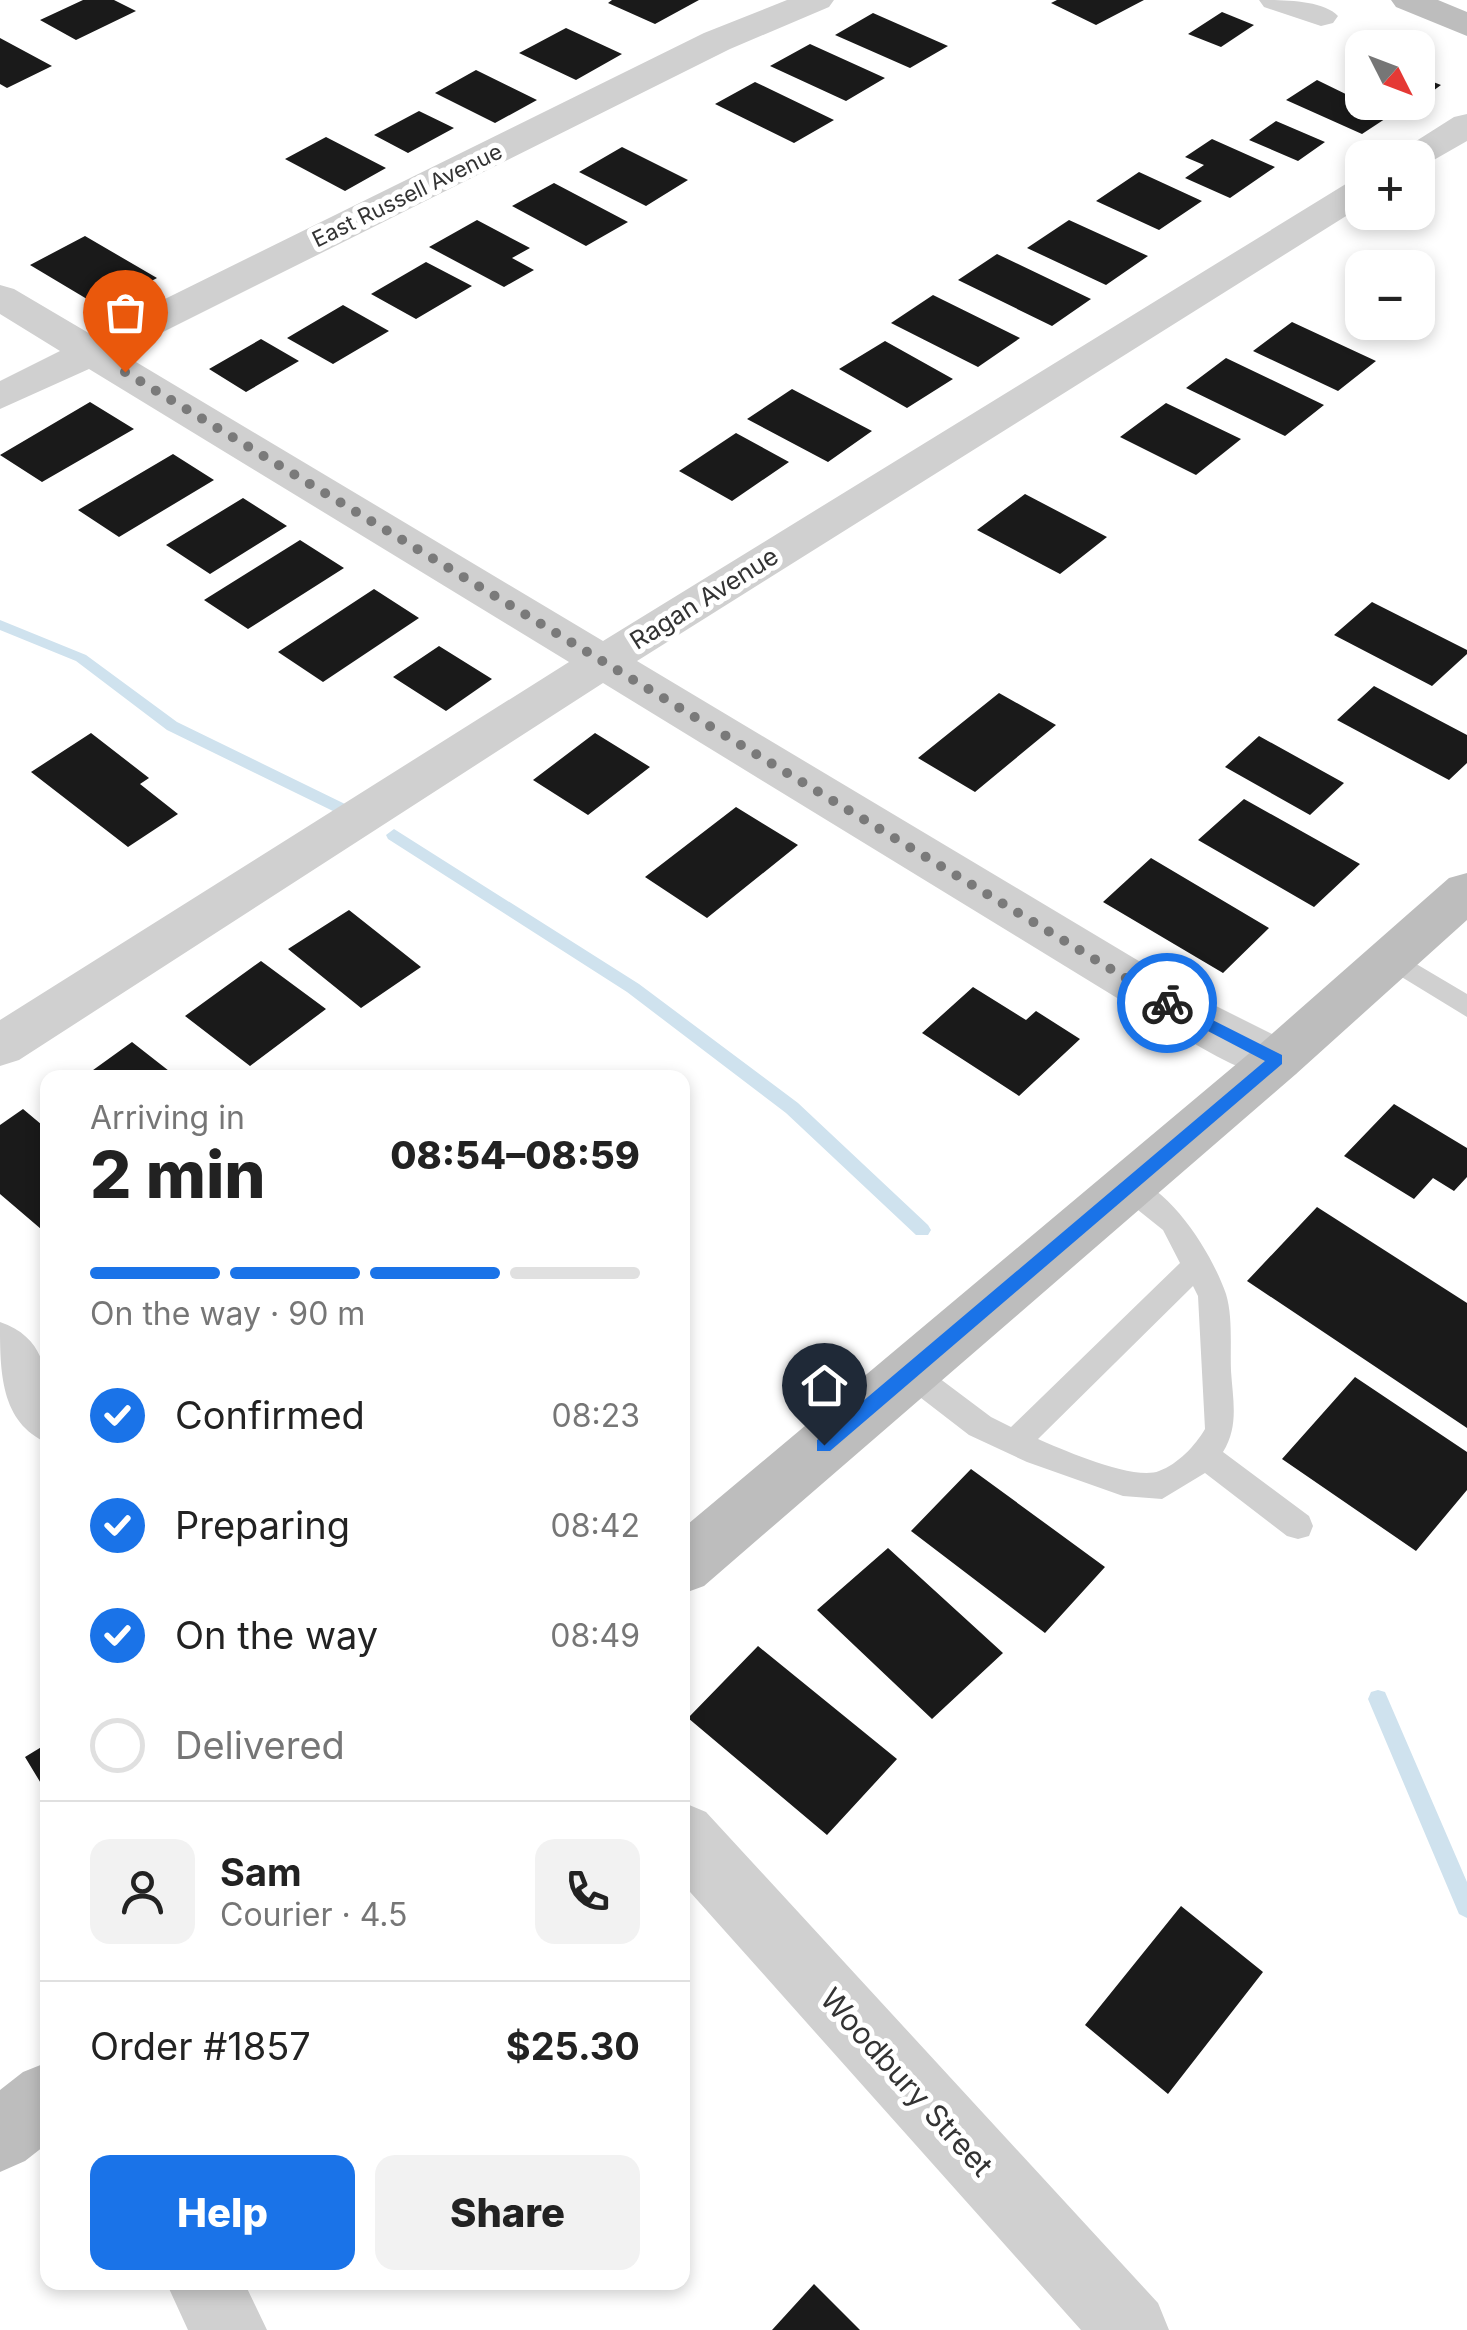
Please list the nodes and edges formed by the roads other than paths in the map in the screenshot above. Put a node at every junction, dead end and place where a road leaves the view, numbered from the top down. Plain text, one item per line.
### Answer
1 (815, 0) edge
2 (1276, 0) edge
3 (1408, 0) edge
4 (1321, 16) dead end
5 (1467, 25) edge
6 (1467, 125) edge
7 (1435, 145) edge
8 (1345, 201) edge
9 (0, 297) edge
10 (91, 351) junction
11 (0, 397) edge
12 (604, 660) junction
13 (1467, 891) edge
14 (1391, 958) junction
15 (1467, 1006) edge
16 (0, 1046) edge
17 (1276, 1060) junction
18 (1128, 1186) junction
19 (1198, 1263) junction
20 (0, 1346) edge
21 (909, 1372) junction
22 (40, 1406) edge
23 (1016, 1442) junction
24 (1205, 1456) junction
25 (1298, 1526) dead end
26 (690, 1560) edge
27 (690, 1843) edge
28 (40, 2104) edge
29 (0, 2136) edge
30 (206, 2290) edge
31 (229, 2330) edge
32 (1131, 2330) edge

1 - 10 street, East Russell Avenue
2 - 4 street
3 - 5 main road
6 - 7 street
8 - 12 street, Ragan Avenue
9 - 10 street
10 - 11 street, East Russell Avenue
10 - 12 street
12 - 16 street, Ragan Avenue
12 - 17 street
13 - 14 main road
14 - 15 lane
14 - 17 main road
17 - 18 main road
18 - 19 lane
18 - 21 main road
19 - 23 lane
19 - 24 lane
20 - 22 street
21 - 23 lane
21 - 26 main road
23 - 24 lane
24 - 25 lane
27 - 32 street, Woodbury Street
28 - 29 main road
30 - 31 street

